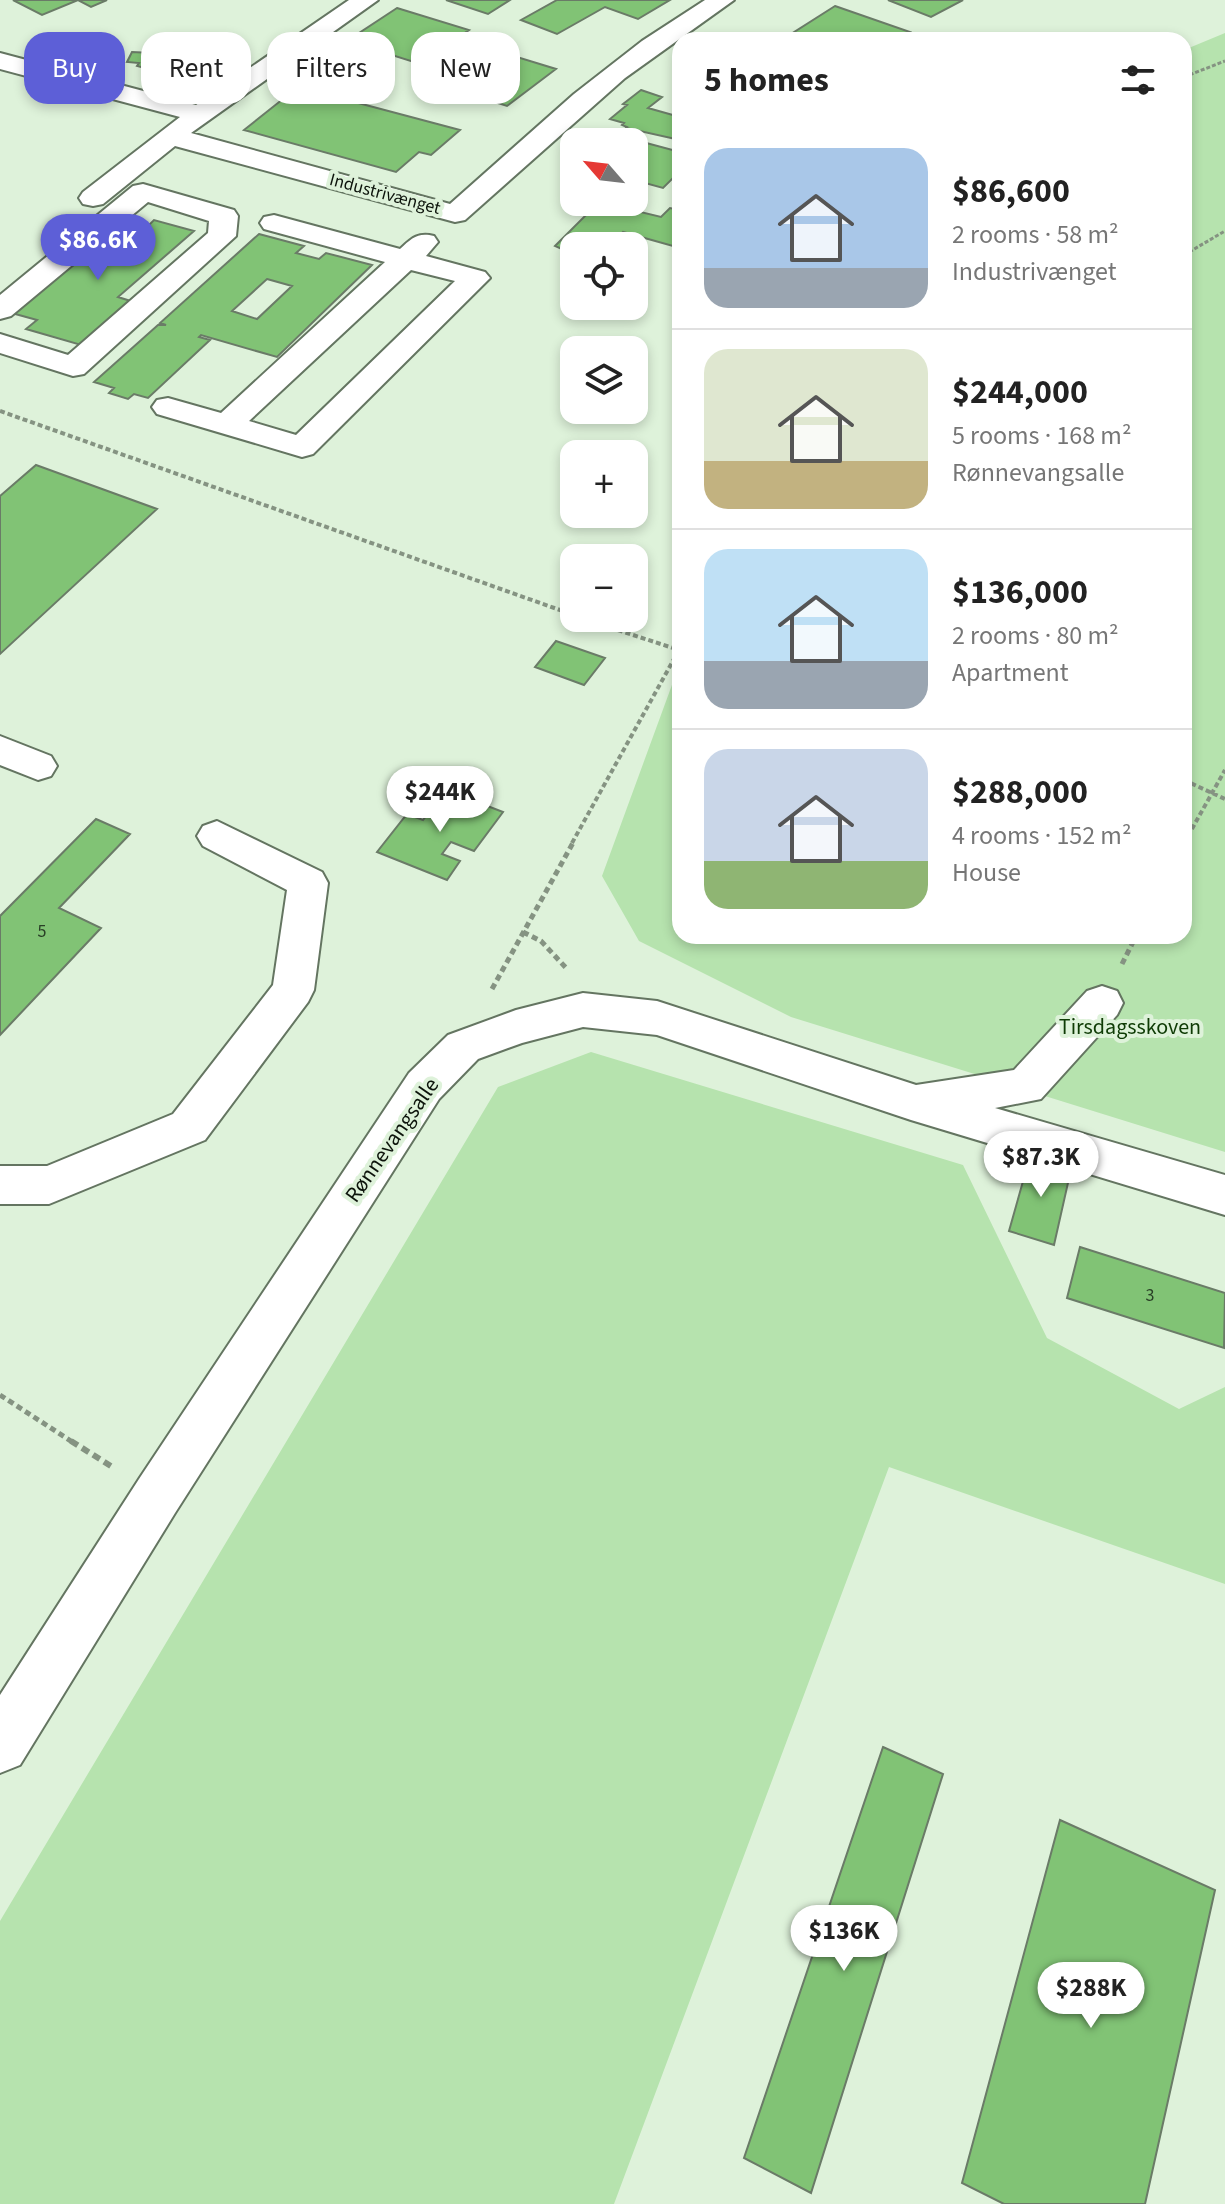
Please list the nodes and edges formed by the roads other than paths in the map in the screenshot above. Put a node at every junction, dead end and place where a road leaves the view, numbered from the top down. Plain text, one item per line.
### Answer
1 (366, 0) edge
2 (722, 0) edge
3 (0, 61) edge
4 (200, 114) junction
5 (170, 136) junction
6 (254, 159) junction
7 (189, 206) junction
8 (455, 214) junction
9 (73, 215) dead end
10 (274, 223) dead end
11 (406, 258) junction
12 (0, 310) edge
13 (0, 343) edge
14 (168, 407) dead end
15 (225, 426) junction
16 (0, 749) edge
17 (38, 766) dead end
18 (217, 836) dead end
19 (1102, 1003) dead end
20 (911, 1102) junction
21 (0, 1185) edge
22 (1225, 1195) edge
23 (0, 1745) edge

1 - 4 street
2 - 8 street, Industrivænget
3 - 4 street
4 - 5 street
5 - 6 street, Industrivænget
5 - 9 street
6 - 7 street
6 - 8 street, Industrivænget
7 - 12 street
7 - 13 street
8 - 11 street
10 - 11 street
11 - 15 street
11 - 15 street
14 - 15 street
16 - 17 street
18 - 21 street
19 - 20 street
20 - 22 street, Rønnevangsalle
20 - 23 street, Rønnevangsalle

